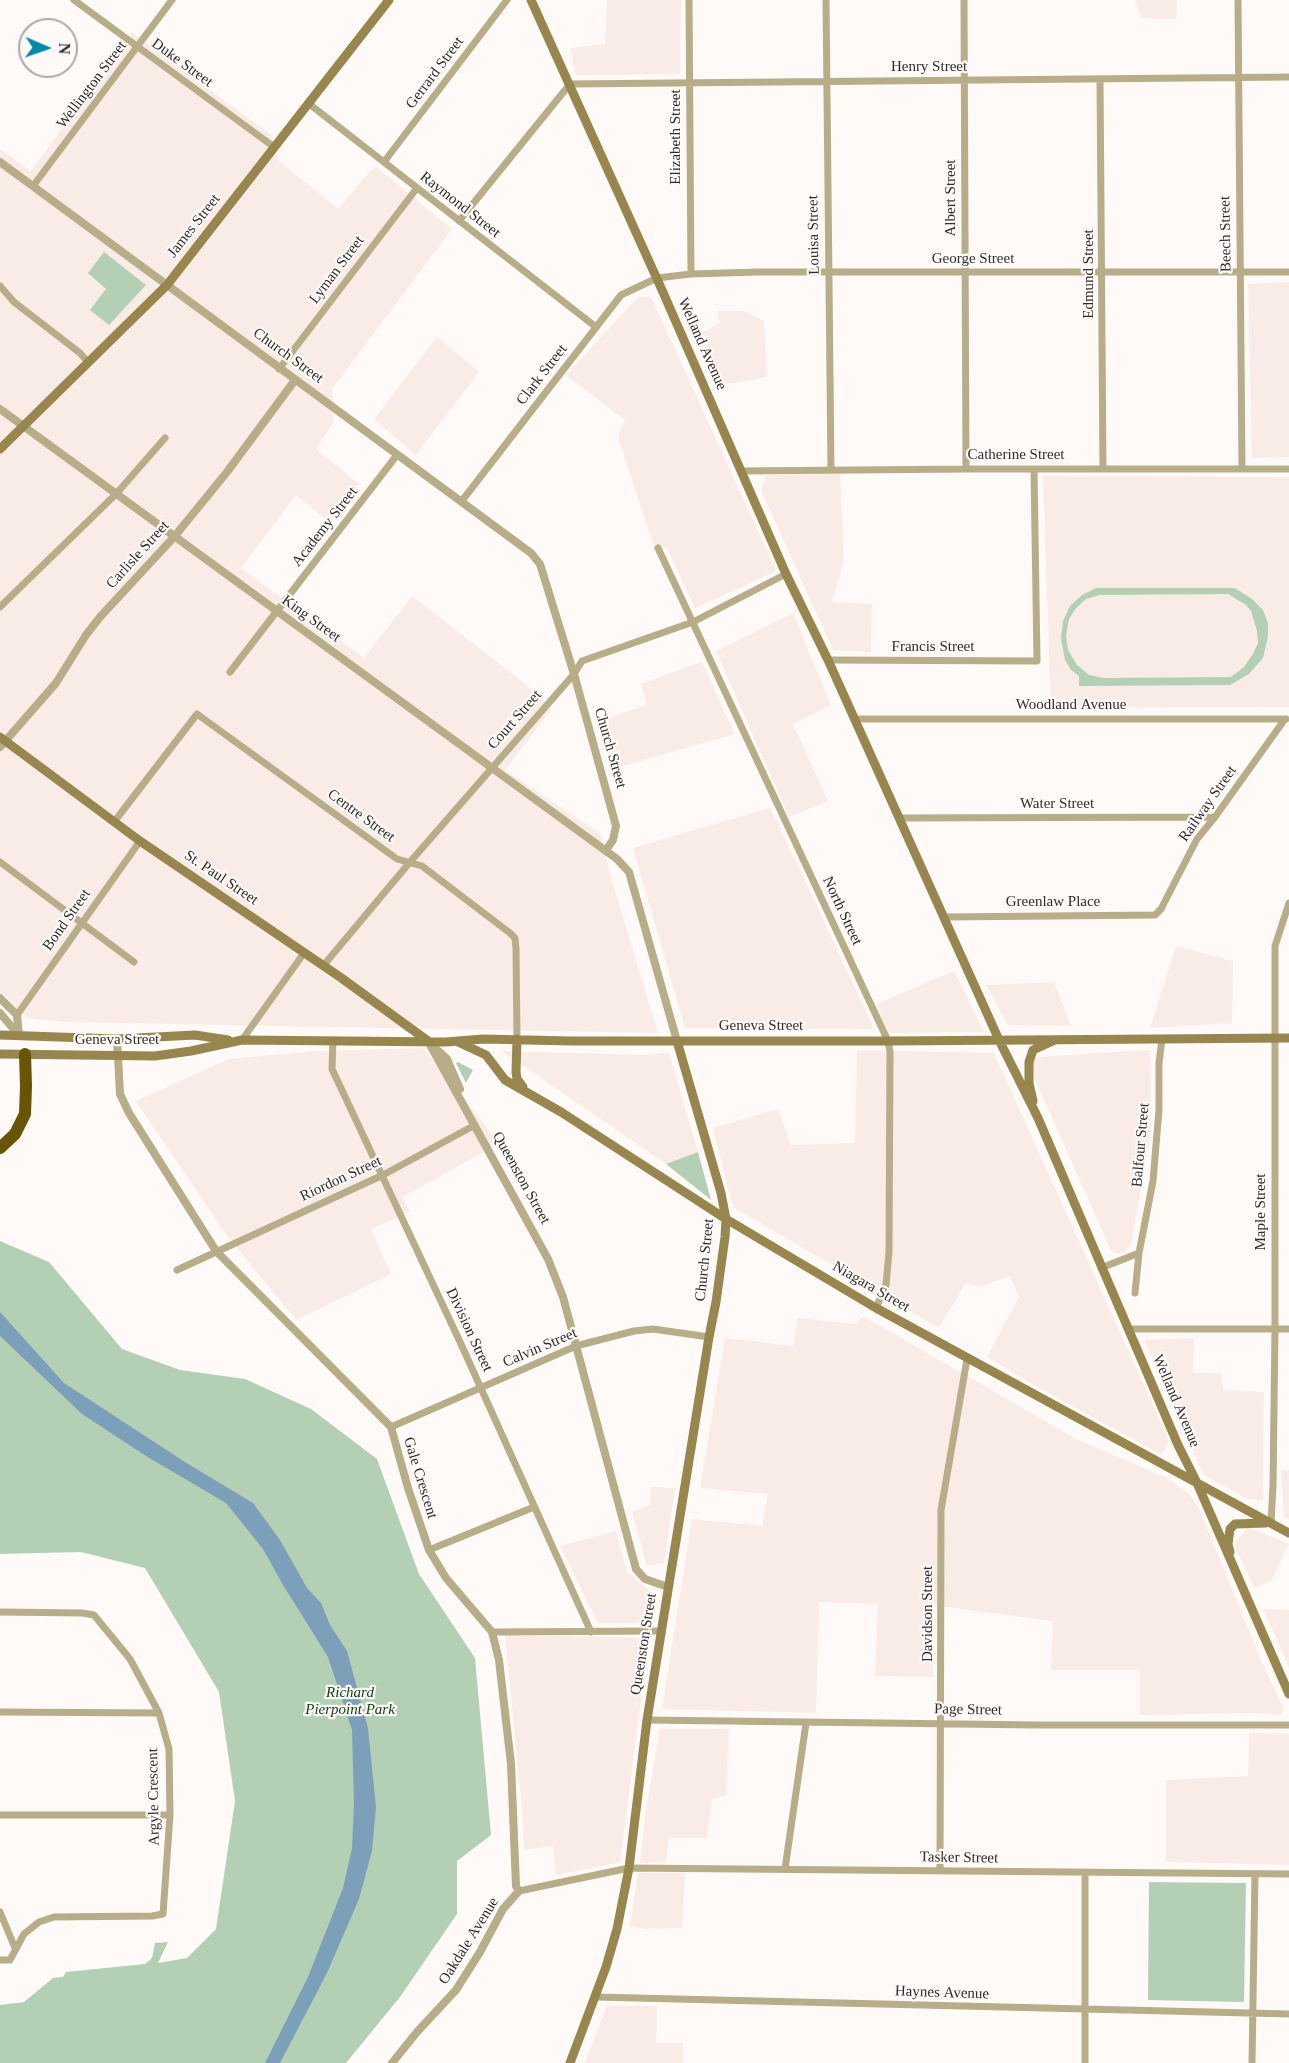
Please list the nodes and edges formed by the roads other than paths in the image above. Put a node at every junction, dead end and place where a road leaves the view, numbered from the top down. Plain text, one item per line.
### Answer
1 (74, 0) edge
2 (172, 0) edge
3 (388, 0) edge
4 (507, 0) edge
5 (531, 0) edge
6 (689, 0) edge
7 (826, 0) edge
8 (964, 0) edge
9 (1238, 0) edge
10 (137, 46) junction
11 (1289, 77) edge
12 (1238, 78) junction
13 (1100, 79) junction
14 (965, 80) junction
15 (826, 81) junction
16 (689, 82) junction
17 (570, 84) junction
18 (308, 104) junction
19 (274, 147) junction
20 (0, 162) edge
21 (384, 162) junction
22 (33, 186) junction
23 (417, 188) junction
24 (459, 221) junction
25 (1240, 272) junction
26 (1289, 272) edge
27 (828, 273) junction
28 (965, 273) junction
29 (1102, 273) junction
30 (691, 274) junction
31 (657, 278) junction
32 (167, 285) junction
33 (0, 286) edge
34 (596, 327) junction
35 (88, 362) junction
36 (279, 369) junction
37 (295, 380) junction
38 (0, 409) edge
39 (23, 426) junction
40 (165, 438) dead end
41 (0, 449) edge
42 (397, 455) junction
43 (966, 469) junction
44 (1034, 469) junction
45 (1103, 469) junction
46 (1242, 469) junction
47 (1289, 469) edge
48 (831, 470) junction
49 (742, 471) junction
50 (116, 494) junction
51 (461, 502) junction
52 (174, 537) junction
53 (658, 548) dead end
54 (786, 574) junction
55 (0, 607) edge
56 (277, 610) junction
57 (693, 622) junction
58 (828, 660) junction
59 (230, 672) dead end
60 (574, 674) junction
61 (854, 718) junction
62 (1287, 719) edge
63 (2, 742) edge
64 (492, 767) junction
65 (1215, 817) junction
66 (899, 818) junction
67 (114, 822) junction
68 (140, 841) junction
69 (606, 850) junction
70 (0, 862) edge
71 (410, 862) junction
72 (1289, 903) edge
73 (1161, 909) joint
74 (944, 917) junction
75 (82, 923) junction
76 (304, 953) junction
77 (134, 962) dead end
78 (323, 966) junction
79 (0, 998) edge
80 (0, 1013) edge
81 (17, 1016) junction
82 (0, 1035) edge
83 (19, 1036) junction
84 (1274, 1037) junction
85 (1058, 1038) junction
86 (1289, 1038) edge
87 (117, 1039) junction
88 (517, 1039) junction
89 (1162, 1039) junction
90 (238, 1040) junction
91 (333, 1040) junction
92 (999, 1040) junction
93 (428, 1041) junction
94 (456, 1041) junction
95 (677, 1041) junction
96 (888, 1041) junction
97 (0, 1054) edge
98 (25, 1054) junction
99 (118, 1056) junction
100 (527, 1091) junction
101 (1038, 1118) junction
102 (475, 1125) junction
103 (0, 1148) edge
104 (383, 1175) junction
105 (726, 1219) junction
106 (216, 1251) junction
107 (1139, 1253) junction
108 (1101, 1268) junction
109 (177, 1270) dead end
110 (1135, 1293) dead end
111 (876, 1308) junction
112 (1128, 1329) junction
113 (1275, 1329) junction
114 (1289, 1329) edge
115 (709, 1336) junction
116 (576, 1346) junction
117 (967, 1359) junction
118 (481, 1388) junction
119 (391, 1427) junction
120 (1197, 1483) junction
121 (534, 1507) junction
122 (1271, 1523) junction
123 (1289, 1533) edge
124 (429, 1550) junction
125 (1232, 1564) junction
126 (668, 1587) junction
127 (0, 1612) edge
128 (662, 1631) junction
129 (492, 1632) junction
130 (591, 1632) junction
131 (1289, 1694) edge
132 (0, 1712) edge
133 (159, 1713) junction
134 (647, 1720) junction
135 (807, 1723) junction
136 (941, 1723) junction
137 (1289, 1725) edge
138 (0, 1815) edge
139 (170, 1815) junction
140 (629, 1868) junction
141 (785, 1869) junction
142 (940, 1871) junction
143 (1085, 1873) junction
144 (1254, 1874) junction
145 (1289, 1874) edge
146 (519, 1891) junction
147 (0, 1912) edge
148 (15, 1948) junction
149 (0, 1960) edge
150 (595, 1997) junction
151 (1086, 2010) junction
152 (1252, 2013) junction
153 (1289, 2014) edge
154 (392, 2063) edge
155 (570, 2063) edge
156 (1085, 2063) edge
157 (1252, 2063) edge

1 - 10 street, Duke Street
2 - 10 street, Wellington Street
3 - 18 main road, James Street
4 - 21 street, Gerrard Street
5 - 17 main road, Welland Avenue
6 - 16 street, Elizabeth Street
7 - 15 street, Louisa Street
8 - 14 street, Albert Street
9 - 12 street, Beech Street
10 - 19 street, Duke Street
10 - 22 street, Wellington Street
11 - 12 street, Henry Street
12 - 13 street, Henry Street
12 - 25 street, Beech Street
13 - 14 street, Henry Street
13 - 29 street, Edmund Street
14 - 15 street, Henry Street
14 - 28 street, Albert Street
15 - 16 street, Henry Street
15 - 27 street, Louisa Street
16 - 17 street, Henry Street
16 - 30 street, Elizabeth Street
17 - 24 street
17 - 31 main road, Welland Avenue
18 - 19 main road, James Street
18 - 21 street, Raymond Street
19 - 32 main road, James Street
20 - 22 street, Church Street
21 - 23 street, Raymond Street
22 - 32 street, Church Street
23 - 24 street, Raymond Street
23 - 36 street, Lyman Street
24 - 34 street, Raymond Street
25 - 26 street, George Street
25 - 29 street, George Street
25 - 46 street, Beech Street
27 - 28 street, George Street
27 - 30 street, George Street
27 - 48 street, Louisa Street
28 - 29 street, George Street
28 - 43 street, Albert Street
29 - 45 street, Edmund Street
30 - 31 street, George Street
31 - 34 street, Clark Street
31 - 49 main road, Welland Avenue
32 - 35 main road, James Street
32 - 36 street, Church Street
33 - 35 street
34 - 51 street, Clark Street
35 - 39 main road, James Street
36 - 37 street, Church Street
37 - 42 street, Church Street
37 - 52 street, Carlisle Street
38 - 39 street, King Street
39 - 41 main road, James Street
39 - 50 street, King Street
40 - 50 street
42 - 51 street, Church Street
42 - 56 street, Academy Street
43 - 44 street, Catherine Street
43 - 48 street, Catherine Street
44 - 45 street, Catherine Street
44 - 58 street, Francis Street
45 - 46 street, Catherine Street
46 - 47 street, Catherine Street
48 - 49 street, Catherine Street
49 - 54 main road, Welland Avenue
50 - 52 street, King Street
50 - 55 street
51 - 60 street, Church Street
52 - 56 street, King Street
52 - 63 street, Carlisle Street
53 - 57 street, North Street
54 - 57 street, Court Street
54 - 58 main road, Welland Avenue
56 - 59 street, Academy Street
56 - 64 street, King Street
57 - 60 street, Court Street
57 - 96 street, North Street
58 - 61 main road, Welland Avenue
60 - 64 street, Court Street
60 - 69 street, Church Street
61 - 62 street, Woodland Avenue
61 - 66 main road, Welland Avenue
62 - 65 street, Railway Street
63 - 67 main road, St. Paul Street
64 - 69 street, King Street
64 - 71 street, Court Street
65 - 66 street, Water Street
65 - 73 street, Railway Street
66 - 74 main road, Welland Avenue
67 - 68 main road, St. Paul Street
67 - 71 street, Centre Street
68 - 75 street, Bond Street
68 - 76 main road, St. Paul Street
69 - 95 street, Church Street
70 - 75 street
71 - 78 street, Court Street
71 - 88 street, Centre Street
72 - 84 street, Maple Street
73 - 74 street, Greenlaw Place
74 - 92 main road, Welland Avenue
75 - 77 street
75 - 81 street, Bond Street
76 - 78 main road, St. Paul Street
76 - 90 street
78 - 93 main road, St. Paul Street
79 - 81 street
80 - 83 street
81 - 83 street
82 - 83 main road, Geneva Street
83 - 87 main road, Geneva Street
83 - 98 main road
84 - 86 main road, Geneva Street
84 - 89 main road, Geneva Street
84 - 113 street, Maple Street
85 - 89 main road, Geneva Street
85 - 92 main road, Geneva Street
85 - 101 main road
87 - 90 main road, Geneva Street
87 - 99 street, Gale Crescent
88 - 94 main road, Geneva Street
88 - 95 main road, Geneva Street
88 - 100 main road
89 - 107 street, Balfour Street
90 - 91 main road, Geneva Street
90 - 99 main road, Geneva Street
91 - 93 main road, Geneva Street
91 - 104 street, Division Street
92 - 96 main road, Geneva Street
92 - 101 main road, Welland Avenue
93 - 94 main road, Geneva Street
93 - 102 street, Queenston Street
94 - 100 main road, Niagara Street
95 - 96 main road, Geneva Street
95 - 105 main road, Church Street
96 - 111 street, North Street
97 - 98 main road, Geneva Street
98 - 99 main road, Geneva Street
98 - 103 highway
99 - 106 street, Gale Crescent
100 - 105 main road, Niagara Street
101 - 108 main road, Welland Avenue
102 - 104 street, Riordon Street
102 - 116 street, Queenston Street
104 - 106 street, Riordon Street
104 - 118 street, Division Street
105 - 111 main road, Niagara Street
105 - 115 main road, Church Street
106 - 109 street, Riordon Street
106 - 119 street, Gale Crescent
107 - 108 street
107 - 110 street, Balfour Street
108 - 112 main road, Welland Avenue
111 - 117 main road, Niagara Street
112 - 113 street
112 - 120 main road, Welland Avenue
113 - 114 street
113 - 122 street, Maple Street
115 - 116 street, Calvin Street
115 - 126 main road, Church Street
116 - 118 street, Calvin Street
116 - 126 street, Queenston Street
117 - 120 main road, Niagara Street
117 - 136 street, Davidson Street
118 - 119 street, Calvin Street
118 - 121 street, Division Street
119 - 124 street, Gale Crescent
120 - 122 main road, Niagara Street
120 - 125 main road, Welland Avenue
121 - 124 street
121 - 130 street, Division Street
122 - 123 main road, Niagara Street
122 - 125 main road
124 - 129 street, Gale Crescent
125 - 131 main road, Welland Avenue
126 - 128 main road, Queenston Street
127 - 133 street, Argyle Crescent
128 - 130 street
128 - 134 main road, Queenston Street
129 - 130 street
129 - 146 street, Gale Crescent
132 - 133 street
133 - 139 street, Argyle Crescent
134 - 135 street, Page Street
134 - 140 main road, Queenston Street
135 - 136 street, Page Street
135 - 141 street
136 - 137 street, Page Street
136 - 142 street, Davidson Street
138 - 139 street
139 - 148 street, Argyle Crescent
140 - 141 street, Tasker Street
140 - 146 street, Oakdale Avenue
140 - 150 main road, Queenston Street
141 - 142 street, Tasker Street
142 - 143 street, Tasker Street
143 - 144 street, Tasker Street
143 - 151 street
144 - 145 street, Tasker Street
144 - 152 street
146 - 154 street, Oakdale Avenue
147 - 148 street
148 - 149 street
150 - 151 street, Haynes Avenue
150 - 155 main road, Queenston Street
151 - 152 street, Haynes Avenue
151 - 156 street
152 - 153 street, Haynes Avenue
152 - 157 street

